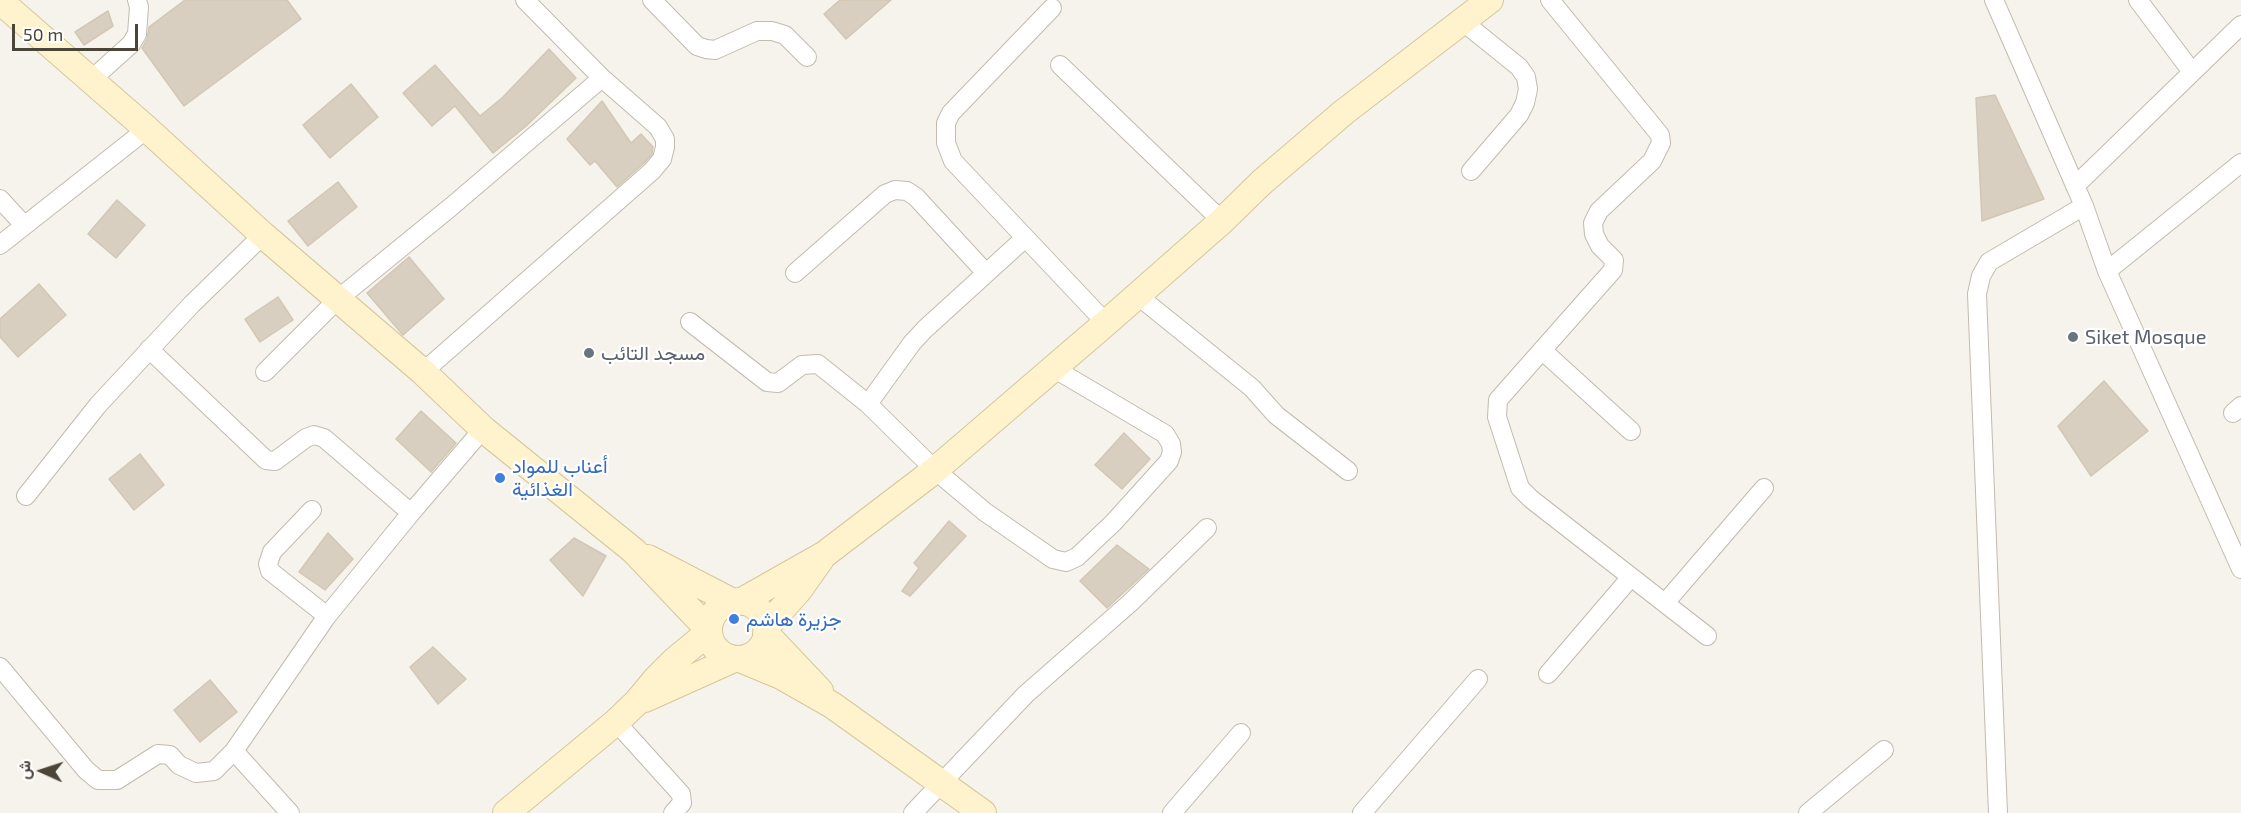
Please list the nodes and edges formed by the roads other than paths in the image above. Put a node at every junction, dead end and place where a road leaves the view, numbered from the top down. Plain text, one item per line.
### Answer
1 (137, 0) edge
2 (525, 0) edge
3 (651, 0) edge
4 (1490, 0) edge
5 (1550, 0) edge
6 (1994, 0) edge
7 (2138, 0) edge
8 (0, 1) edge
9 (1052, 8) dead end
10 (1462, 21) junction
11 (2241, 25) edge
12 (807, 57) dead end
13 (1060, 65) dead end
14 (2192, 72) junction
15 (602, 78) junction
16 (91, 80) junction
17 (147, 129) junction
18 (2241, 163) edge
19 (1471, 171) dead end
20 (2075, 186) junction
21 (0, 199) edge
22 (2084, 206) junction
23 (1222, 221) junction
24 (24, 225) junction
25 (263, 235) junction
26 (1025, 238) junction
27 (0, 245) edge
28 (2107, 271) junction
29 (795, 273) dead end
30 (986, 273) junction
31 (1137, 296) junction
32 (338, 299) junction
33 (690, 322) dead end
34 (1106, 323) junction
35 (149, 350) junction
36 (1543, 351) junction
37 (1053, 368) junction
38 (265, 372) dead end
39 (423, 372) junction
40 (868, 404) junction
41 (483, 429) junction
42 (1631, 431) dead end
43 (935, 470) junction
44 (1348, 471) dead end
45 (1764, 488) dead end
46 (26, 496) dead end
47 (312, 510) dead end
48 (411, 513) junction
49 (1207, 528) dead end
50 (634, 551) junction
51 (825, 554) junction
52 (2241, 569) edge
53 (1631, 577) junction
54 (737, 602) junction
55 (1665, 603) junction
56 (327, 616) junction
57 (709, 631) junction
58 (766, 631) junction
59 (1707, 636) dead end
60 (737, 659) junction
61 (0, 667) edge
62 (1548, 674) dead end
63 (1478, 679) dead end
64 (636, 703) junction
65 (832, 705) junction
66 (616, 722) junction
67 (1241, 734) dead end
68 (1884, 750) dead end
69 (234, 751) junction
70 (942, 783) junction
71 (290, 813) edge
72 (506, 813) edge
73 (673, 813) edge
74 (914, 813) edge
75 (983, 813) edge
76 (1172, 813) edge
77 (1362, 813) edge
78 (1808, 813) edge
79 (1998, 813) edge

1 - 16 street
2 - 15 street
3 - 12 street
4 - 10 main road
5 - 36 street
6 - 20 street
7 - 14 street
8 - 16 main road
9 - 26 street
10 - 19 street
10 - 23 main road
11 - 14 street
13 - 23 street
14 - 20 street
15 - 32 street
15 - 39 street
16 - 17 main road
17 - 24 street
17 - 25 main road
18 - 28 street
20 - 22 street
21 - 24 street
22 - 28 street
22 - 79 street
23 - 31 main road
24 - 27 street
25 - 32 main road
25 - 35 street
26 - 30 street
26 - 34 street
28 - 52 street
29 - 30 street
30 - 40 street
31 - 34 main road
31 - 44 street
32 - 38 street
32 - 39 main road
33 - 40 street
34 - 37 main road
35 - 46 street
35 - 48 street
36 - 42 street
36 - 53 street
37 - 43 main road
37 - 43 street
39 - 41 main road
40 - 43 street
41 - 48 street
41 - 50 main road
43 - 51 main road
45 - 55 street
47 - 56 street
48 - 56 street
49 - 70 street
50 - 54 main road
50 - 57 main road
51 - 54 main road
51 - 58 main road
53 - 55 street
53 - 62 street
54 - 57 main road
54 - 58 main road
55 - 59 street
56 - 69 street
57 - 60 main road
57 - 64 main road
58 - 60 main road
58 - 65 main road
60 - 64 main road
60 - 65 main road
61 - 69 street
63 - 77 street
64 - 66 main road
65 - 70 main road
66 - 72 main road
66 - 73 street
67 - 76 street
68 - 78 street
69 - 71 street
70 - 74 street
70 - 75 main road

